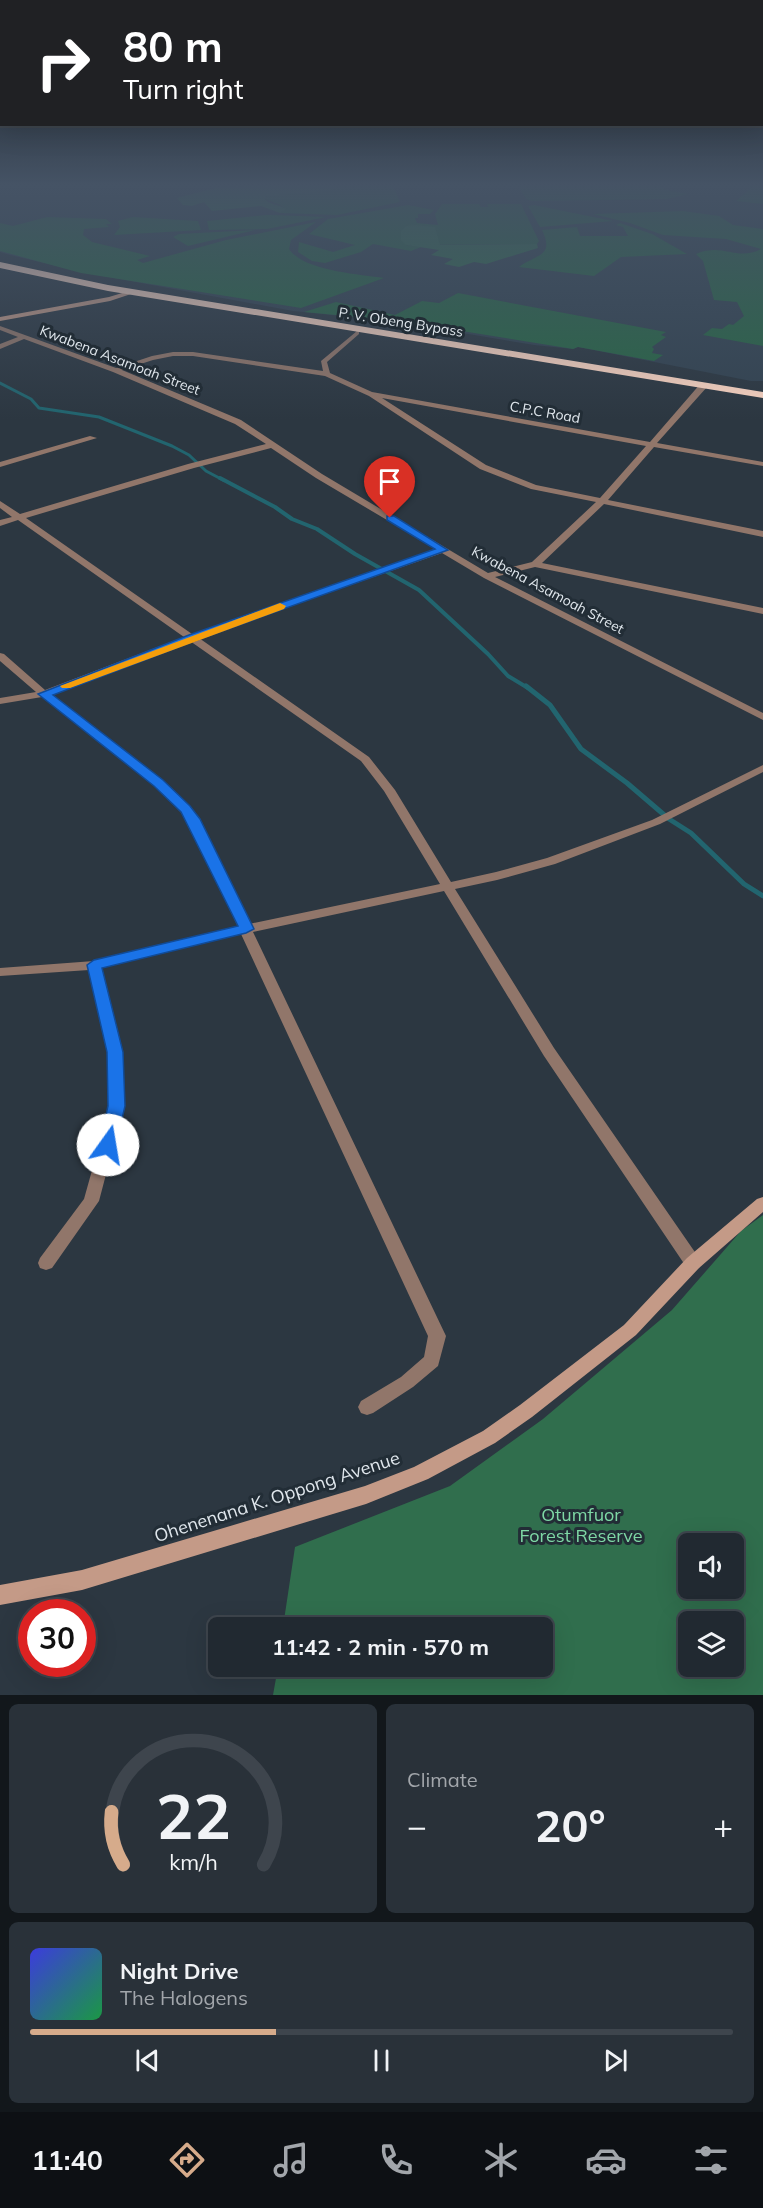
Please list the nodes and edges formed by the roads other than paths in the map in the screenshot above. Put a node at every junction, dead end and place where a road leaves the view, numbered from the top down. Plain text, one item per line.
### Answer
1 (0, 266) edge
2 (0, 273) edge
3 (103, 290) junction
4 (129, 293) junction
5 (83, 303) junction
6 (0, 319) edge
7 (0, 328) edge
8 (359, 331) junction
9 (23, 337) junction
10 (0, 347) edge
11 (116, 370) junction
12 (327, 374) junction
13 (701, 387) junction
14 (370, 394) junction
15 (763, 395) edge
16 (763, 400) edge
17 (93, 438) dead end
18 (272, 445) junction
19 (650, 445) junction
20 (763, 464) edge
21 (0, 465) edge
22 (602, 502) junction
23 (0, 504) edge
24 (20, 517) junction
25 (0, 523) edge
26 (763, 534) edge
27 (443, 550) junction
28 (535, 564) junction
29 (487, 576) junction
30 (763, 611) edge
31 (193, 637) junction
32 (0, 656) edge
33 (44, 694) junction
34 (0, 701) edge
35 (763, 717) edge
36 (763, 768) edge
37 (449, 888) junction
38 (246, 929) junction
39 (94, 965) junction
40 (0, 972) edge
41 (763, 1203) edge
42 (46, 1263) dead end
43 (693, 1263) junction
44 (367, 1407) dead end
45 (0, 1595) edge

1 - 3 highway, P. V. Obeng Bypass
2 - 3 highway, P. V. Obeng Bypass
3 - 4 highway, P. V. Obeng Bypass
3 - 5 street
4 - 5 street
4 - 8 highway, P. V. Obeng Bypass
5 - 6 street
7 - 9 street, Kwabena Asamoah Street
8 - 12 street
8 - 13 highway, P. V. Obeng Bypass
9 - 10 street
9 - 11 street, Kwabena Asamoah Street
11 - 12 street, C.P.C Road
11 - 18 street, Kwabena Asamoah Street
12 - 14 street, C.P.C Road
13 - 15 highway, P. V. Obeng Bypass
13 - 16 highway, P. V. Obeng Bypass
13 - 19 street
14 - 19 street, C.P.C Road
14 - 22 street
17 - 21 street
18 - 24 street
18 - 27 street, Kwabena Asamoah Street
19 - 20 street, C.P.C Road
19 - 22 street
22 - 26 street
22 - 28 street
23 - 24 street
24 - 25 street
24 - 31 street
27 - 29 street, Kwabena Asamoah Street
27 - 31 street
28 - 29 street
28 - 30 street
29 - 35 street, Kwabena Asamoah Street
31 - 33 street
31 - 37 street
32 - 33 street
33 - 34 street
33 - 38 street
36 - 37 street
37 - 38 street
37 - 43 street
38 - 39 street
38 - 44 street
39 - 40 street
39 - 42 street
41 - 43 street, Ohenenana K. Oppong Avenue
43 - 45 street, Ohenenana K. Oppong Avenue

